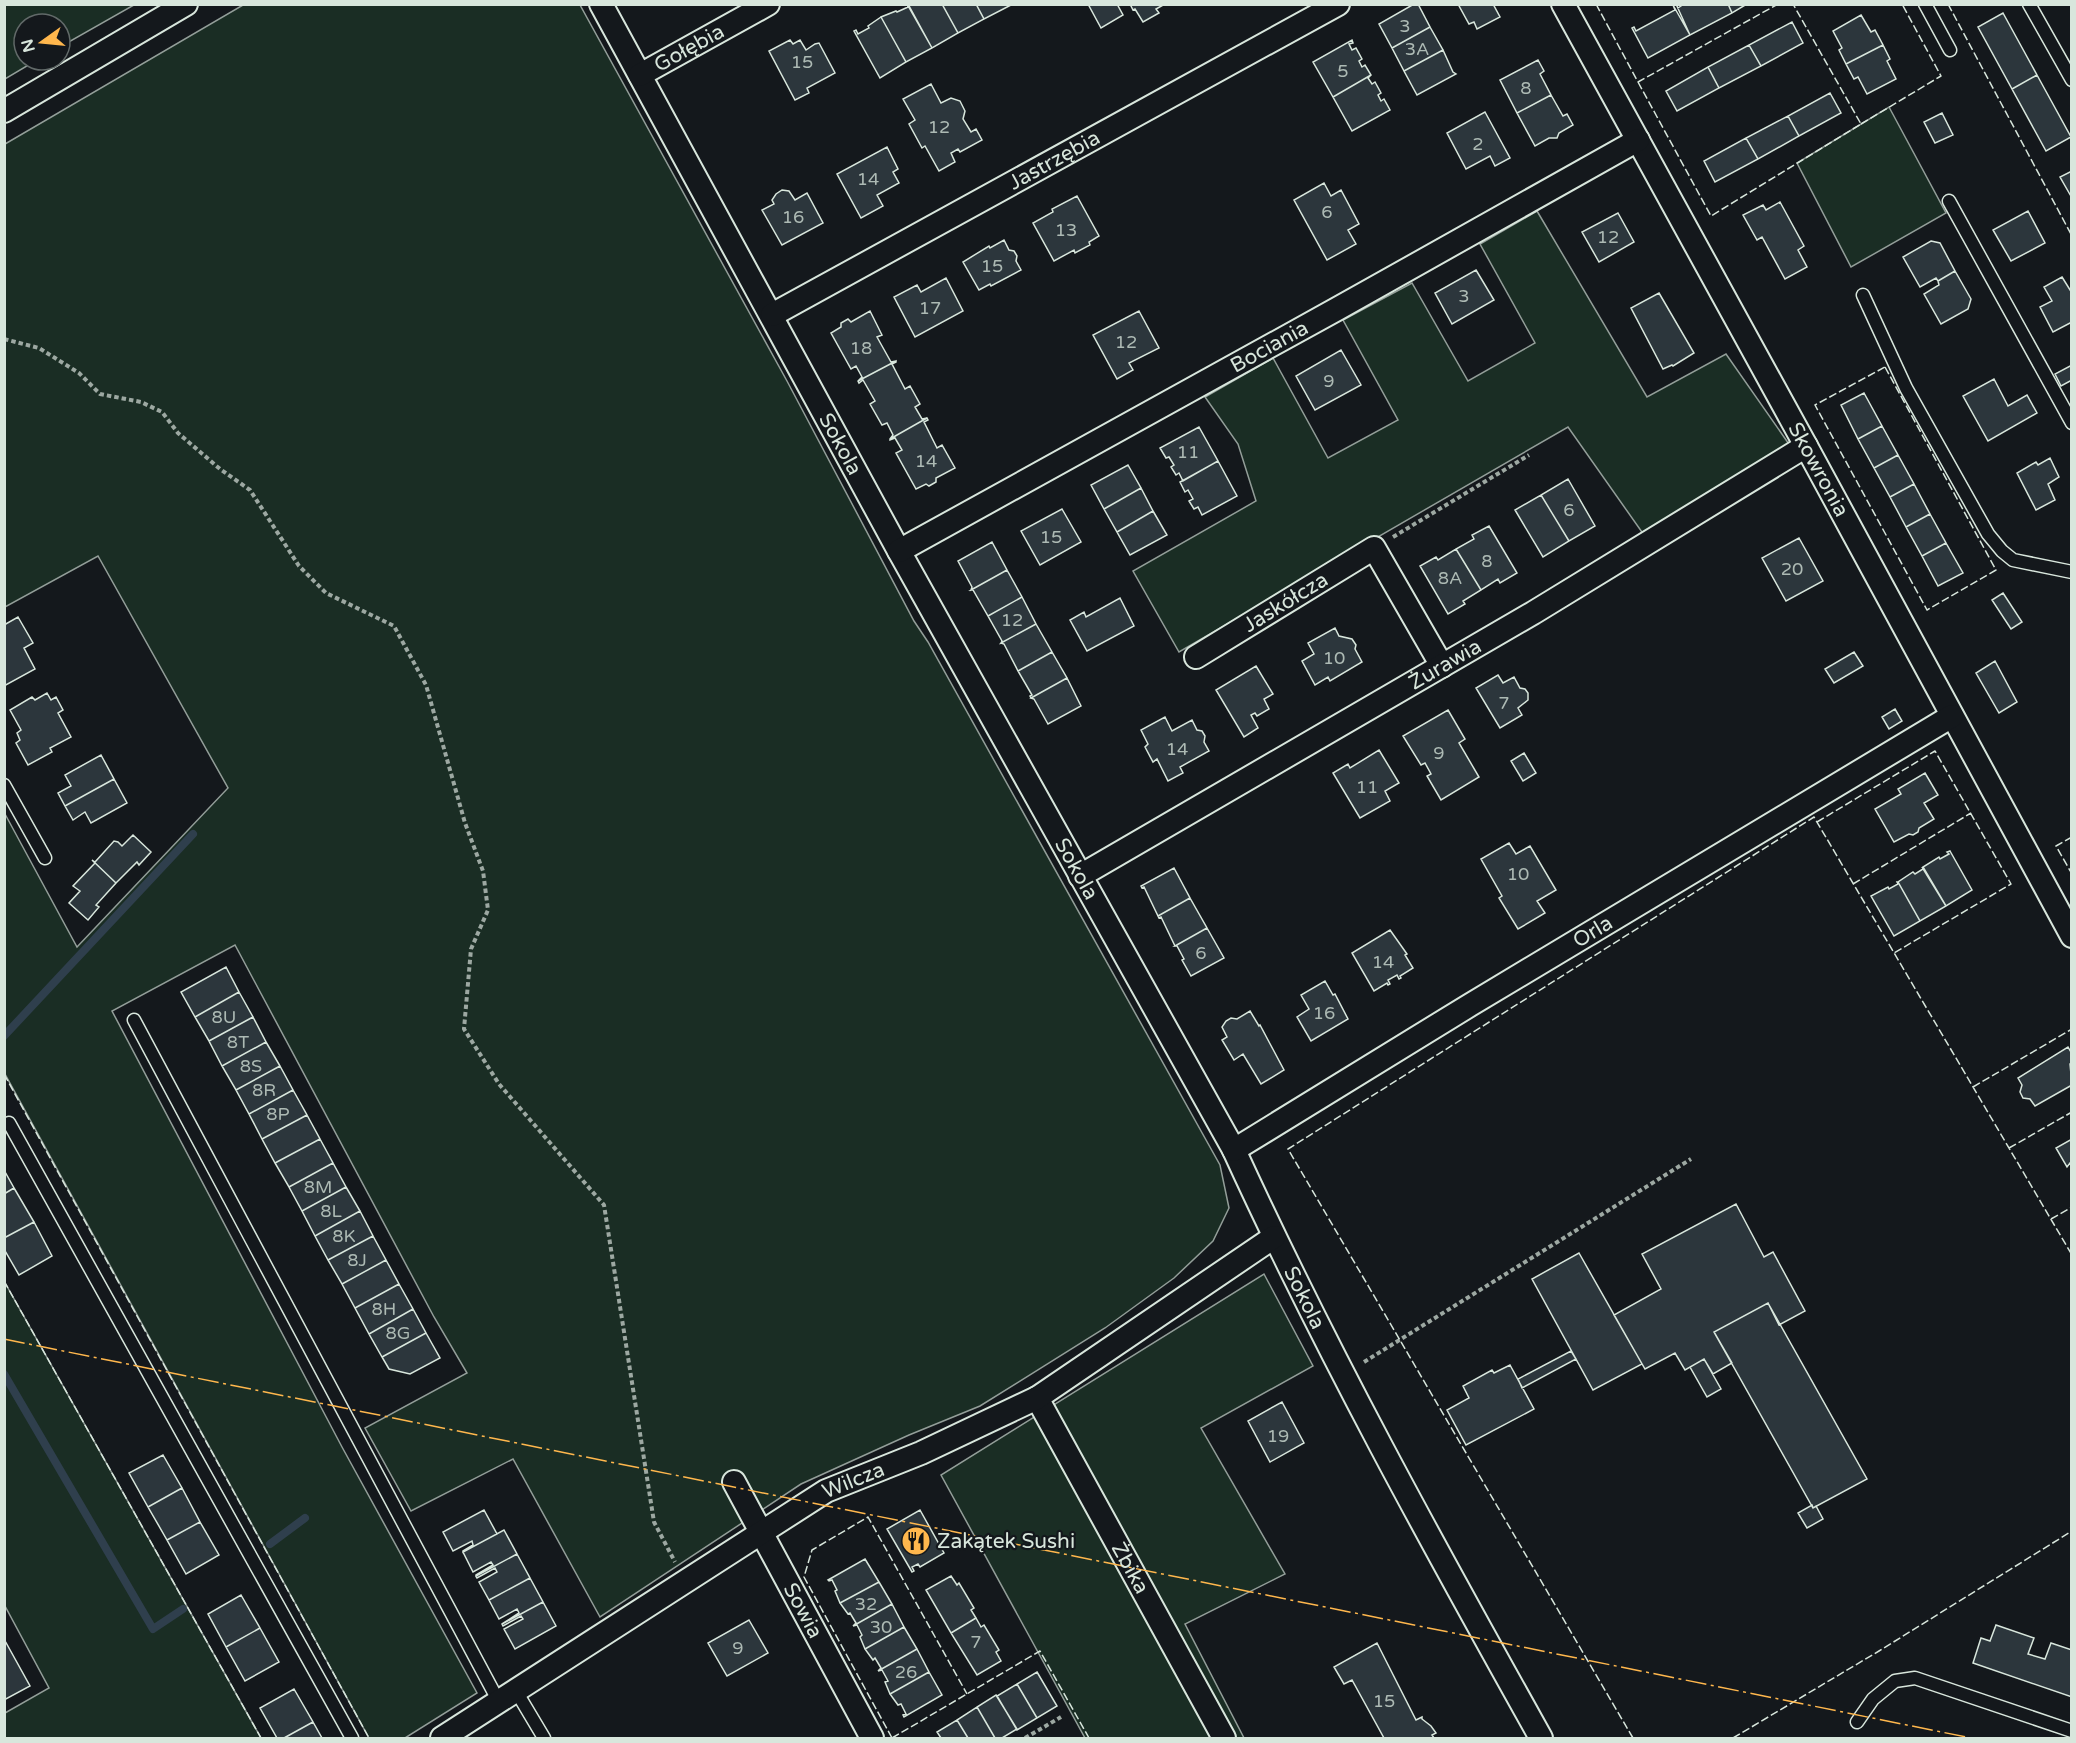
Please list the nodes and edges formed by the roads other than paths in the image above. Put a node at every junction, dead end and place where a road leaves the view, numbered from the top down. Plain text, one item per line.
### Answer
1 (186, 4) edge
2 (602, 4) edge
3 (768, 4) edge
4 (1338, 4) edge
5 (1563, 4) edge
6 (1925, 4) edge
7 (2029, 4) edge
8 (1950, 50) dead end
9 (640, 75) junction
10 (2072, 80) edge
11 (4, 111) edge
12 (1638, 140) junction
13 (1949, 201) dead end
14 (1863, 295) dead end
15 (772, 315) junction
16 (2072, 423) edge
17 (1806, 446) junction
18 (899, 551) junction
19 (2072, 572) edge
20 (1196, 657) dead end
21 (1442, 666) junction
22 (1952, 716) junction
23 (4, 785) edge
24 (45, 858) dead end
25 (1080, 876) junction
26 (2072, 936) edge
27 (134, 1020) dead end
28 (9, 1123) dead end
29 (1234, 1150) junction
30 (1274, 1238) junction
31 (1037, 1398) junction
32 (734, 1482) dead end
33 (761, 1532) junction
34 (507, 1696) junction
35 (1857, 1722) dead end
36 (2072, 1731) edge
37 (352, 1738) edge
38 (442, 1738) edge
39 (544, 1738) edge
40 (872, 1738) edge
41 (1224, 1738) edge
42 (1541, 1738) edge

1 - 11 street
2 - 9 street, Sokola
3 - 9 street, Gołębia
4 - 15 street, Jastrzębia
5 - 12 street, Skowronia
6 - 8 lane
7 - 10 lane
9 - 15 street, Sokola
12 - 17 street, Skowronia
12 - 18 street, Bociania
13 - 16 lane
14 - 19 lane
15 - 18 street, Sokola
17 - 21 street, Żurawia
17 - 22 street, Skowronia
18 - 25 street, Sokola
20 - 21 street, Jaskółcza
21 - 25 street, Żurawia
22 - 26 street, Skowronia
22 - 29 street, Orla
23 - 24 lane
25 - 29 street, Sokola
27 - 34 lane
28 - 37 lane
29 - 30 street, Sokola
30 - 31 street, Wilcza
30 - 42 street, Sokola
31 - 33 street, Wilcza
31 - 41 street, Żbika
32 - 33 street, Sowia
33 - 34 street, Wilcza
33 - 40 street, Sowia
34 - 38 street, Wilcza
34 - 39 lane
35 - 36 lane

